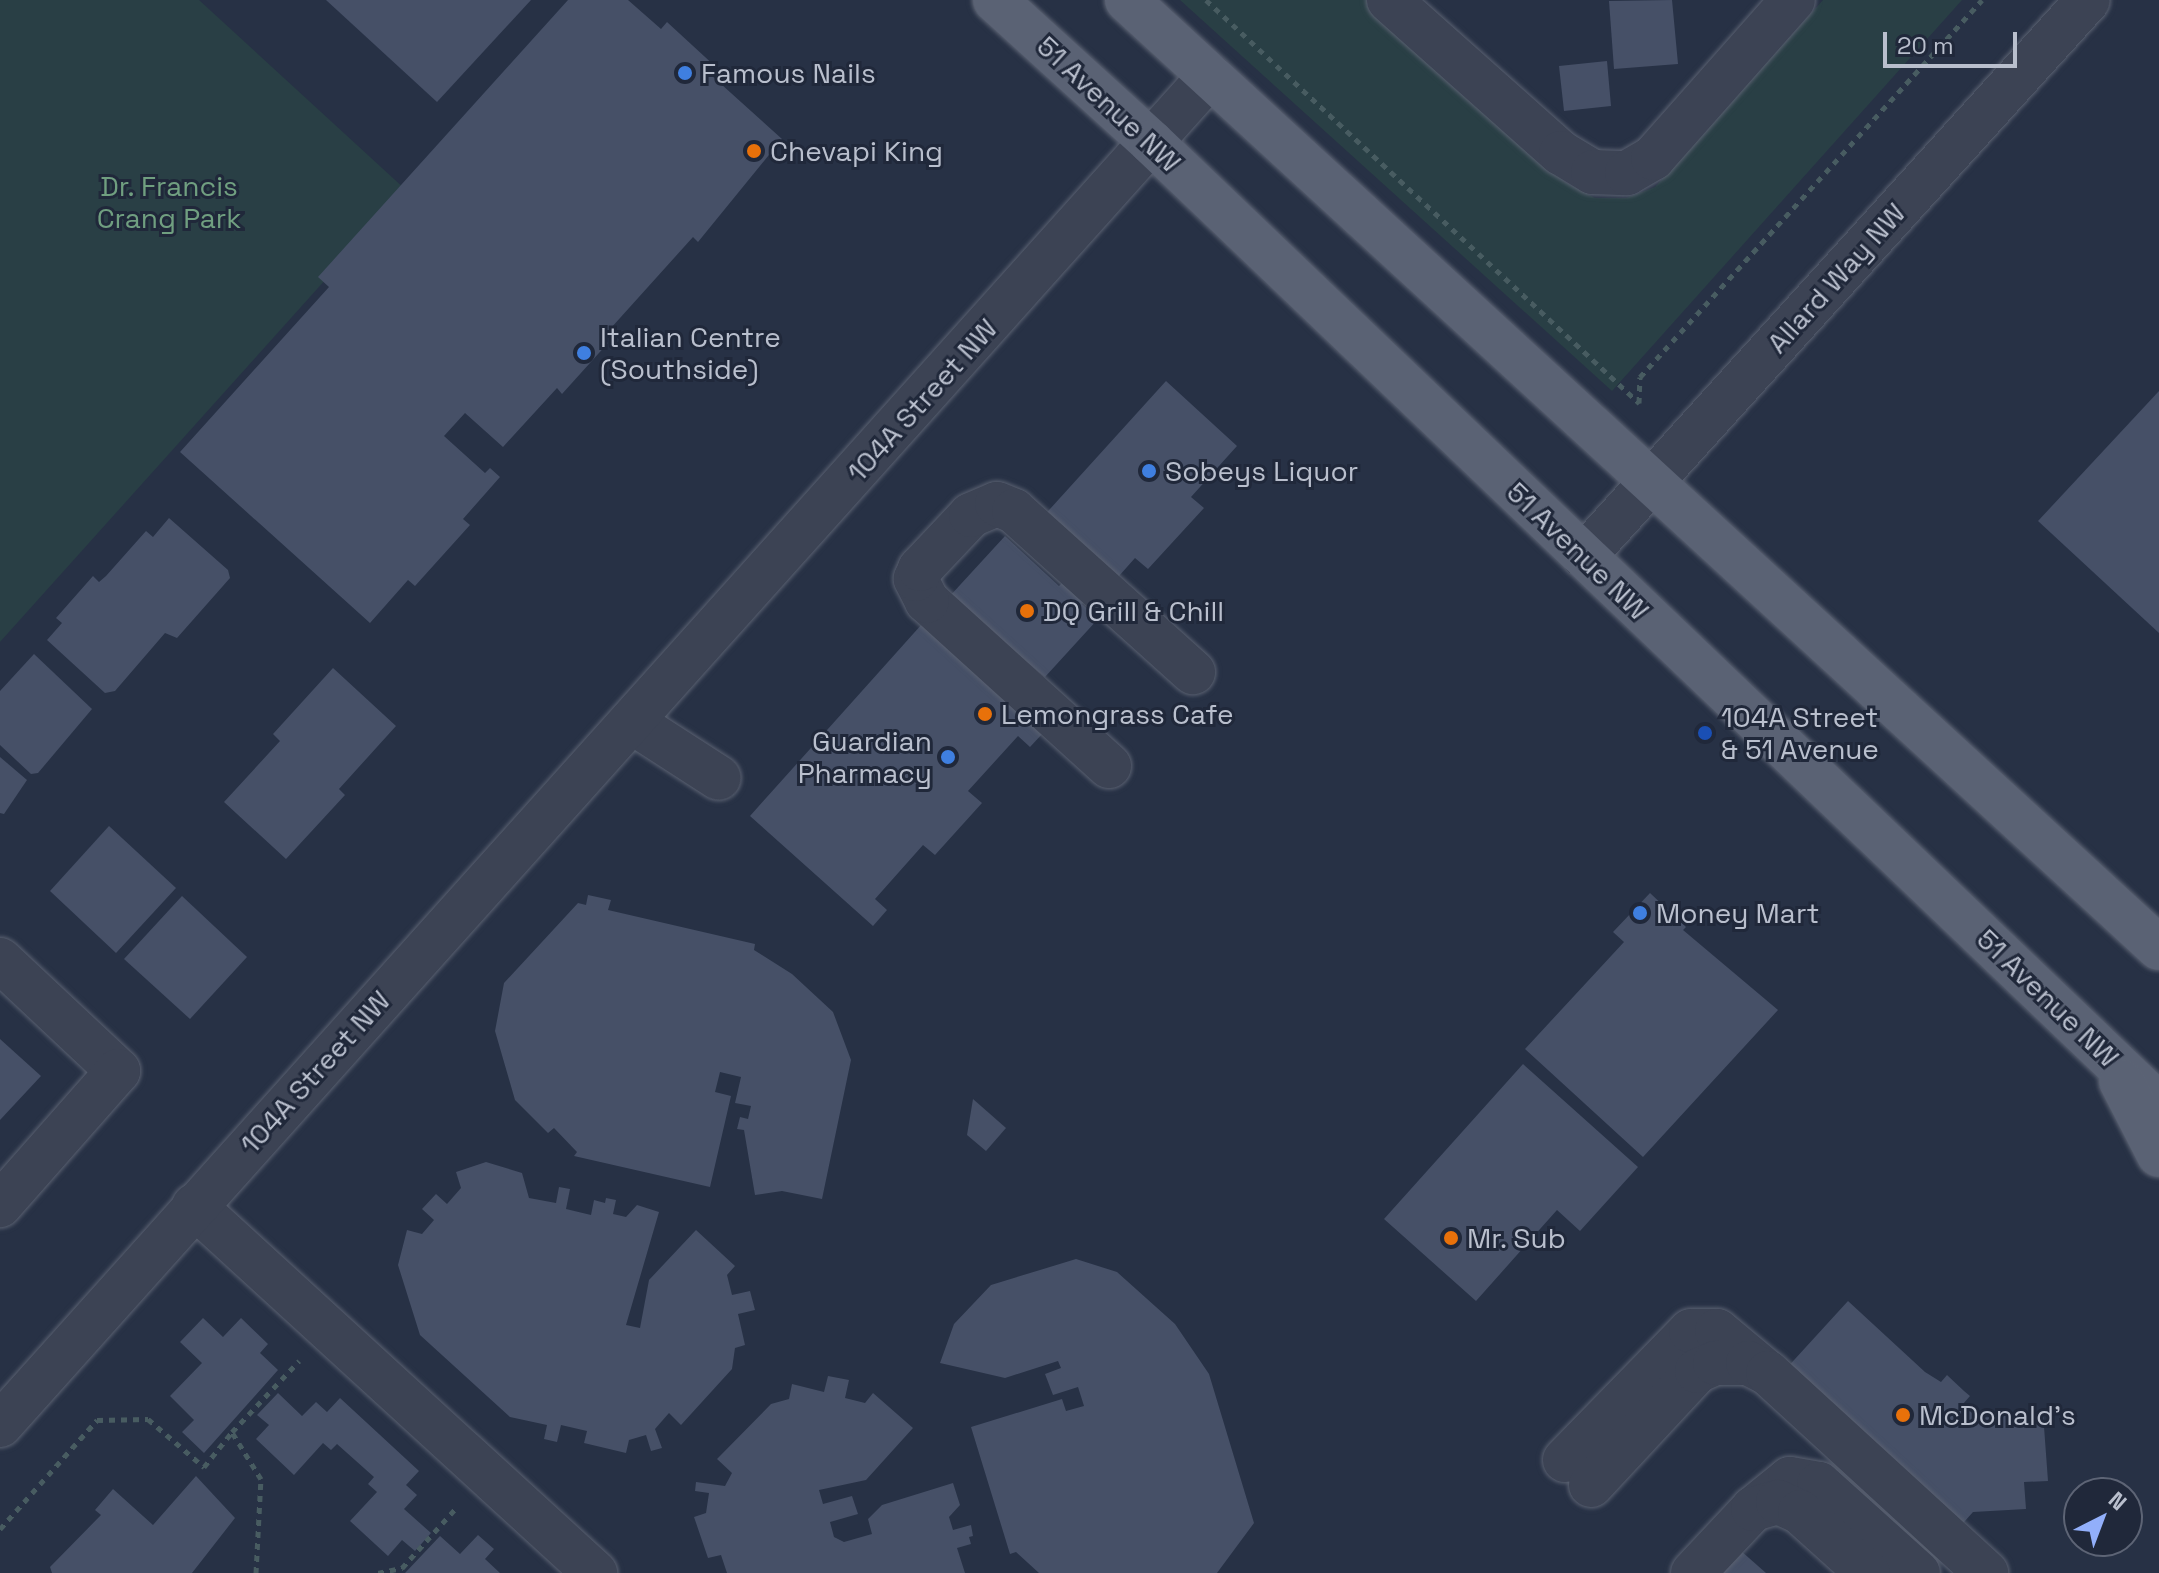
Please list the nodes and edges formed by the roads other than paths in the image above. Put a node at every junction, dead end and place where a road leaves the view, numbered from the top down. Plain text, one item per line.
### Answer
1 (995, 0) edge
2 (1127, 0) edge
3 (1389, 0) edge
4 (1793, 0) edge
5 (2088, 0) edge
6 (1210, 76) junction
7 (1151, 142) junction
8 (1653, 480) junction
9 (1584, 556) junction
10 (1193, 672) dead end
11 (632, 722) junction
12 (1109, 766) dead end
13 (719, 778) dead end
14 (2159, 948) edge
15 (0, 960) edge
16 (2109, 1057) junction
17 (2159, 1105) edge
18 (2159, 1155) edge
19 (0, 1205) edge
20 (194, 1206) junction
21 (0, 1425) edge
22 (1578, 1472) dead end
23 (1753, 1509) junction
24 (595, 1573) edge
25 (1693, 1573) edge
26 (1868, 1573) edge
27 (1918, 1573) edge
28 (1986, 1573) edge

1 - 7 main road, 51 Avenue NW
2 - 6 main road
3 - 4 street
5 - 8 street, Allard Way NW
6 - 7 street, 104A Street NW
6 - 8 main road
7 - 9 main road, 51 Avenue NW
7 - 11 street, 104A Street NW
8 - 9 street, Allard Way NW
8 - 14 main road
9 - 16 main road, 51 Avenue NW
10 - 12 street
11 - 13 street
11 - 20 street, 104A Street NW
15 - 19 street
16 - 17 main road, 51 Avenue NW
16 - 18 main road
20 - 21 street, 104A Street NW
20 - 24 street
22 - 28 street
23 - 25 street
23 - 26 street
23 - 27 street

